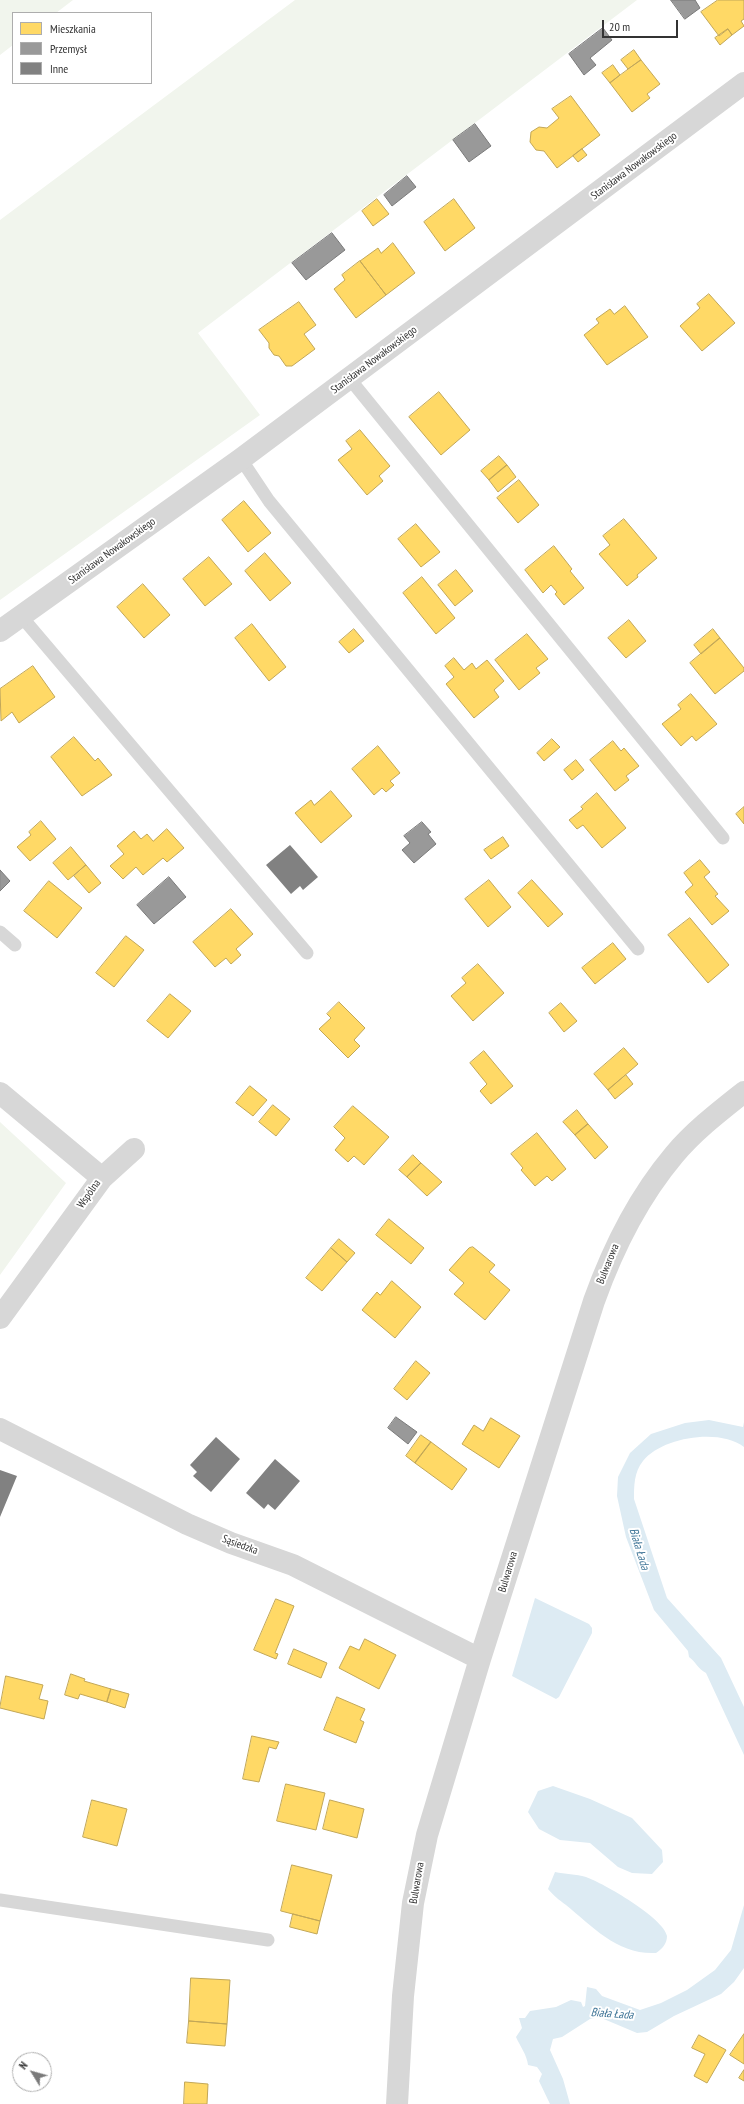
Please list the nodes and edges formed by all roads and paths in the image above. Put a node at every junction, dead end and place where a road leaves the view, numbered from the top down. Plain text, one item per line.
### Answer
1 (744, 83) edge
2 (349, 378) junction
3 (241, 459) junction
4 (22, 616) junction
5 (0, 631) edge
6 (723, 838) dead end
7 (0, 932) edge
8 (15, 944) dead end
9 (638, 949) dead end
10 (307, 953) dead end
11 (744, 1092) edge
12 (0, 1093) edge
13 (134, 1149) dead end
14 (102, 1178) junction
15 (0, 1318) edge
16 (0, 1429) edge
17 (480, 1659) junction
18 (0, 1900) edge
19 (268, 1940) dead end
20 (397, 2104) edge

1 - 2 street, Stanisława Nowakowskiego
2 - 3 street, Stanisława Nowakowskiego
2 - 6 lane
3 - 4 street, Stanisława Nowakowskiego
3 - 9 lane
4 - 5 street, Stanisława Nowakowskiego
4 - 10 lane
7 - 8 lane
11 - 17 street, Bulwarowa
12 - 14 street, Wspólna
13 - 14 street
14 - 15 street, Wspólna
16 - 17 street, Sąsiedzka
17 - 20 street, Bulwarowa
18 - 19 lane

